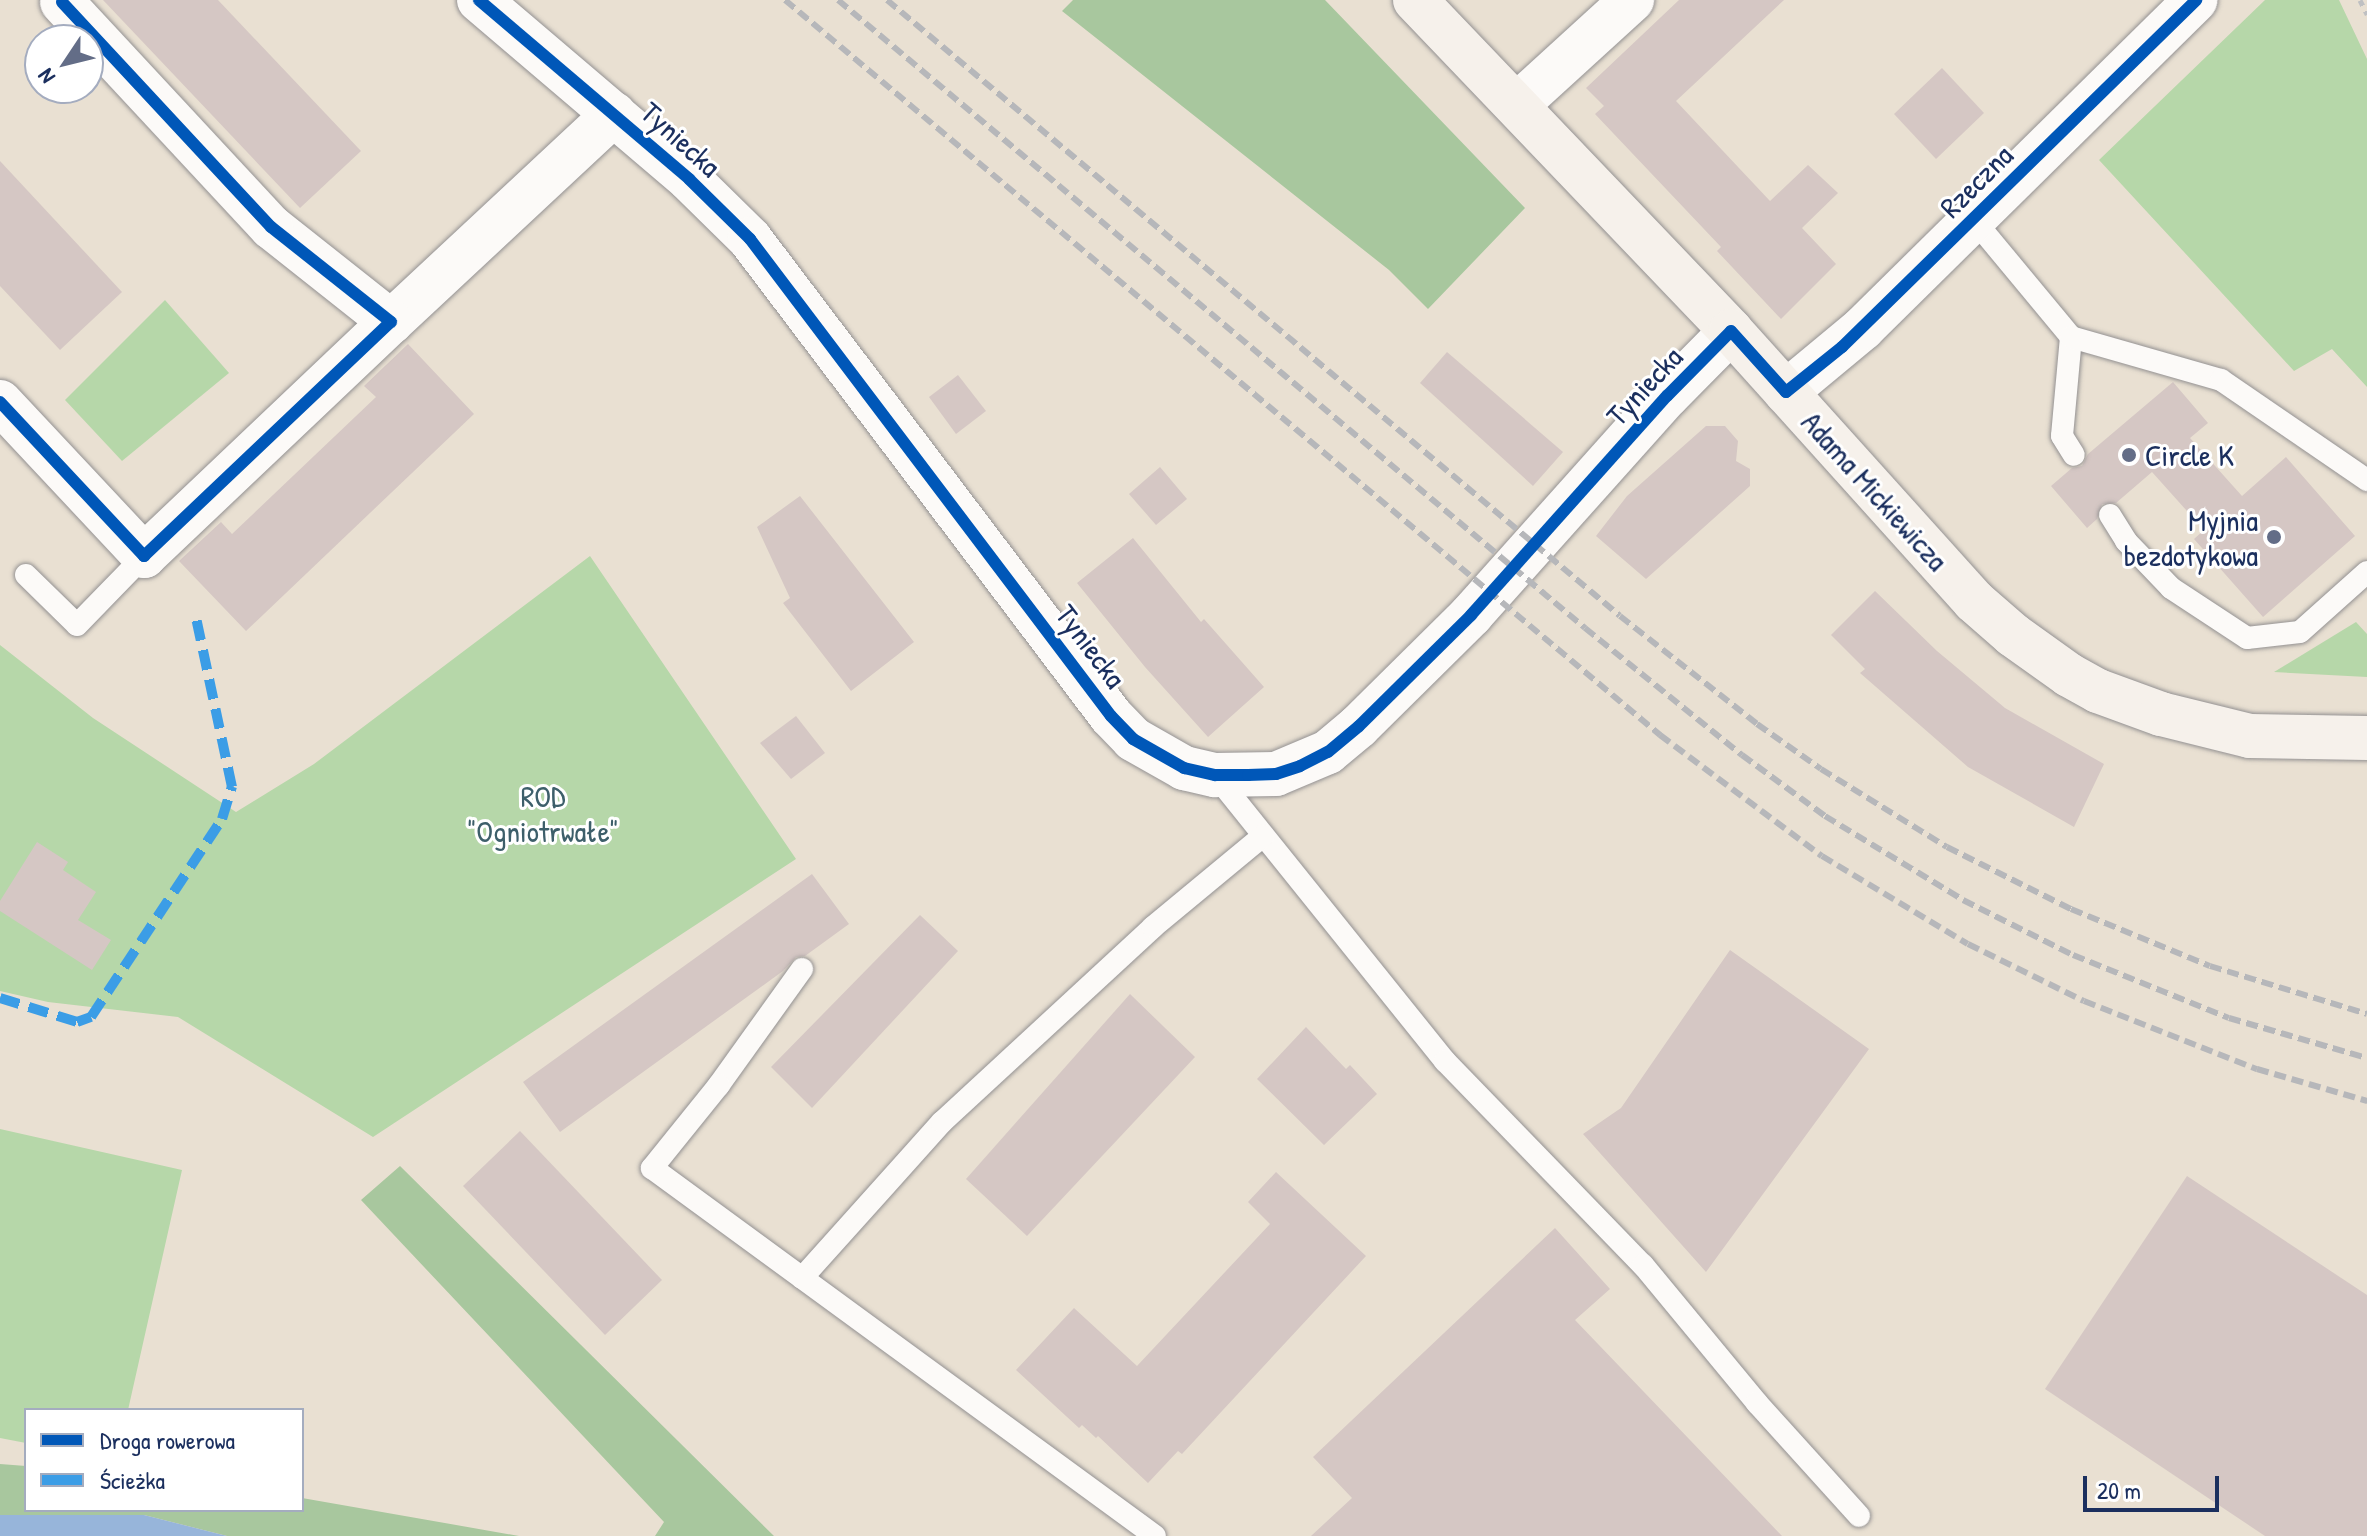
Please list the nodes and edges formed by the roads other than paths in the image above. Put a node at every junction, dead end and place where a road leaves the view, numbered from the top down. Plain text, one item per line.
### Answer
1 (479, 0) edge
2 (1415, 0) edge
3 (2196, 0) edge
4 (1629, 1) edge
5 (62, 2) dead end
6 (1517, 105) junction
7 (614, 114) junction
8 (1974, 220) junction
9 (391, 322) junction
10 (1731, 331) junction
11 (2071, 337) junction
12 (1786, 392) junction
13 (0, 402) edge
14 (2074, 455) dead end
15 (2367, 480) edge
16 (2110, 515) dead end
17 (144, 556) junction
18 (2367, 572) edge
19 (26, 575) dead end
20 (2367, 738) edge
21 (1215, 775) junction
22 (1263, 836) junction
23 (802, 969) dead end
24 (802, 1278) junction
25 (1859, 1516) dead end
26 (1155, 1536) edge

1 - 7 street, Tyniecka
2 - 6 main road, Adama Mickiewicza
3 - 8 street, Rzeczna
4 - 6 street
5 - 9 street
6 - 10 main road, Adama Mickiewicza
7 - 9 street
7 - 21 street, Tyniecka
8 - 11 lane
8 - 12 street, Rzeczna
9 - 17 street
10 - 12 main road, Adama Mickiewicza
10 - 21 street, Tyniecka
11 - 14 lane
11 - 15 lane
12 - 20 main road, Adama Mickiewicza
13 - 17 street
16 - 18 lane
17 - 19 lane
21 - 22 lane
22 - 24 lane
22 - 25 lane
23 - 24 lane
24 - 26 lane

